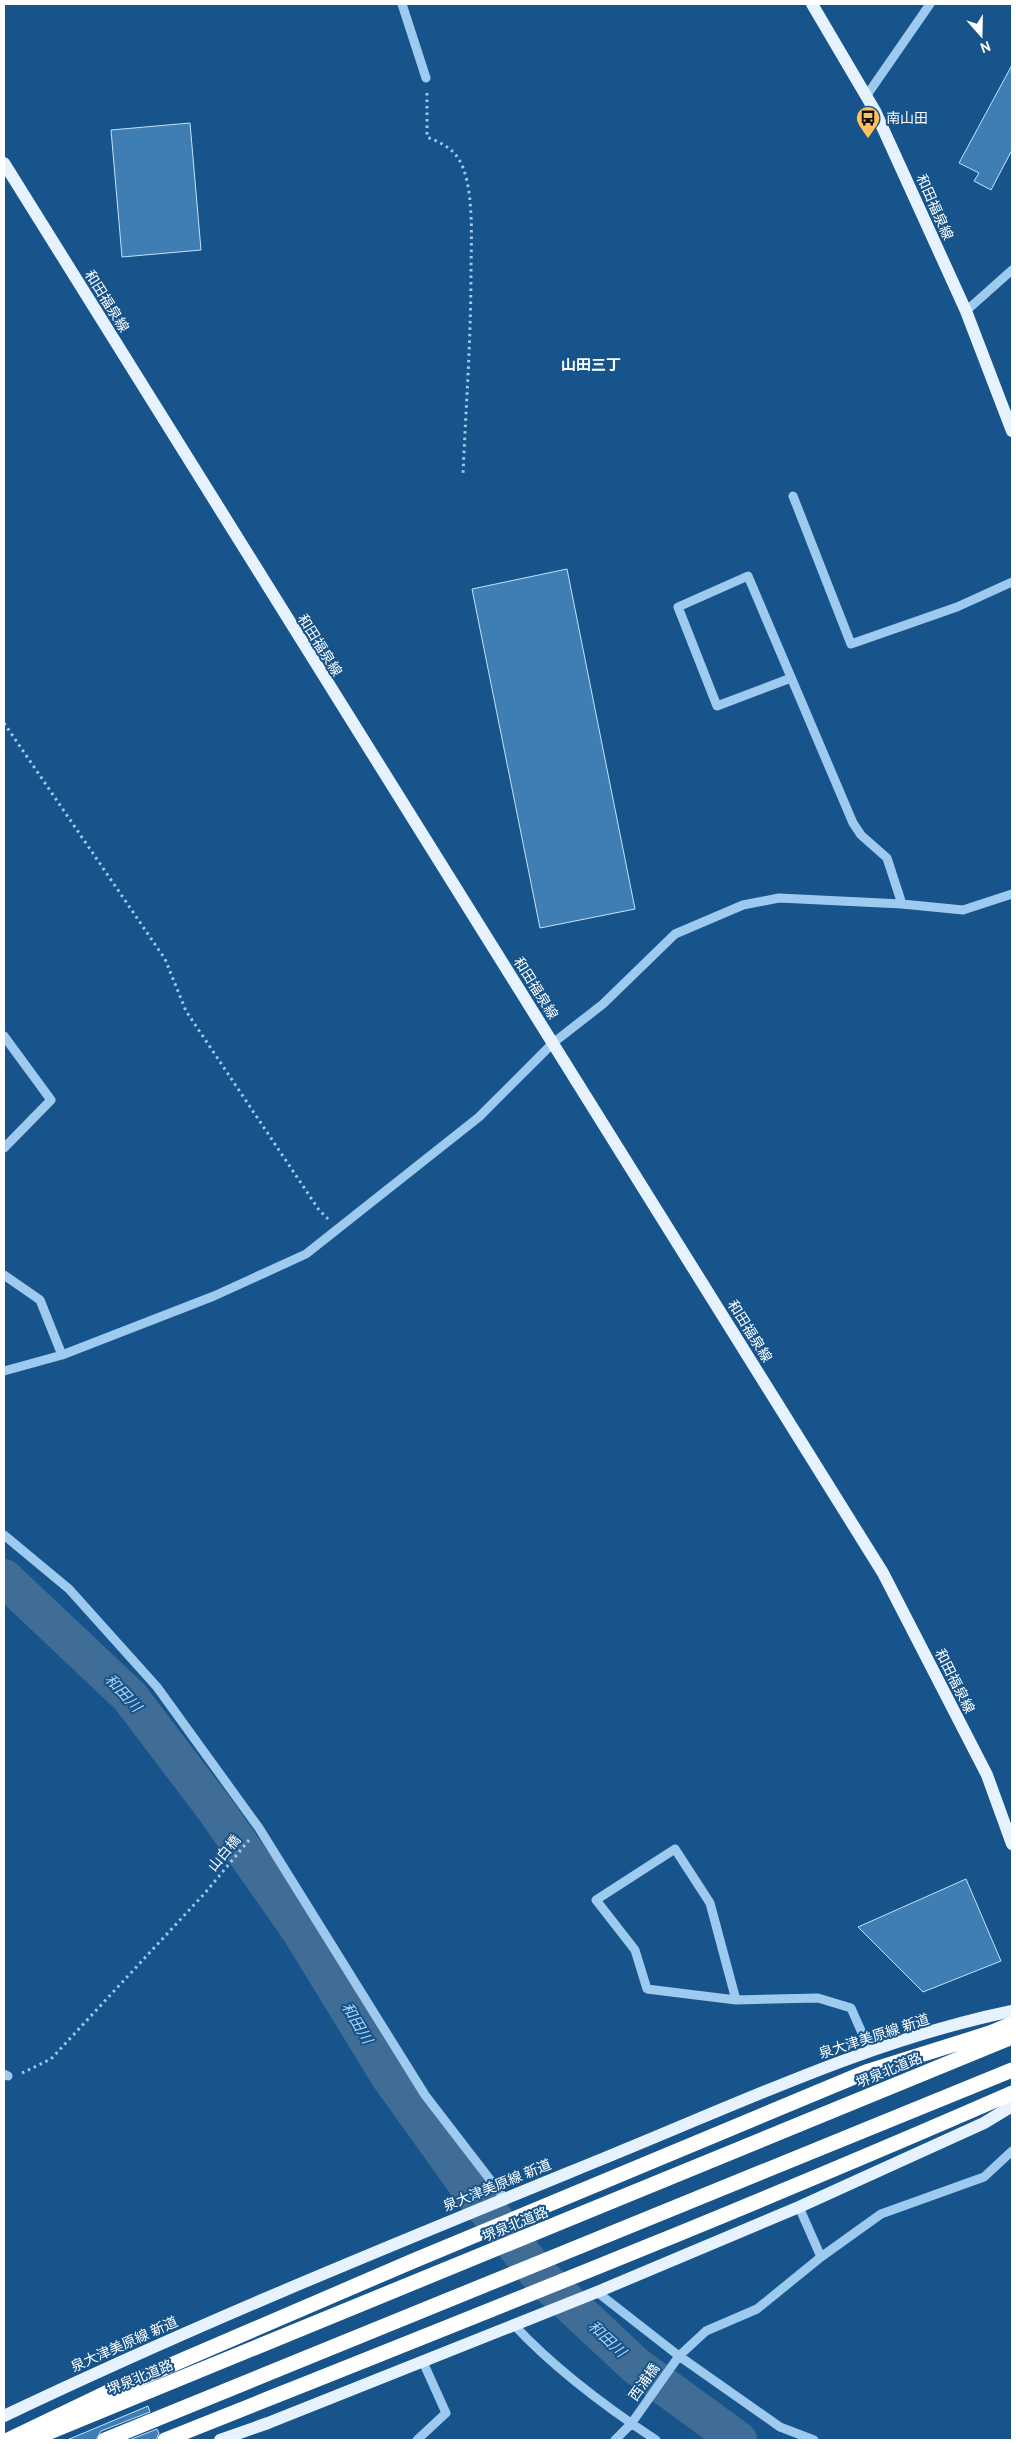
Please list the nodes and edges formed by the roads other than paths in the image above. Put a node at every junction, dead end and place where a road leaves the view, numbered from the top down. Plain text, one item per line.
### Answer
1 (402, 4) edge
2 (812, 4) edge
3 (930, 4) edge
4 (426, 78) road end
5 (867, 94) junction
6 (4, 163) edge
7 (1012, 270) edge
8 (966, 311) junction
9 (1012, 431) edge
10 (793, 496) dead end
11 (1012, 582) edge
12 (791, 678) junction
13 (1012, 894) edge
14 (902, 904) junction
15 (4, 1036) edge
16 (553, 1043) junction
17 (4, 1148) edge
18 (4, 1275) edge
19 (62, 1355) junction
20 (4, 1371) edge
21 (4, 1535) edge
22 (1012, 1844) edge
23 (736, 2000) junction
24 (1012, 2011) edge
25 (1012, 2024) edge
26 (1012, 2037) edge
27 (870, 2051) junction
28 (1012, 2070) edge
29 (1012, 2093) edge
30 (1012, 2106) edge
31 (1012, 2151) edge
32 (501, 2200) junction
33 (799, 2207) junction
34 (821, 2258) junction
35 (597, 2292) junction
36 (518, 2324) junction
37 (679, 2356) junction
38 (423, 2362) junction
39 (4, 2416) edge
40 (631, 2424) junction
41 (8, 2440) edge
42 (30, 2440) edge
43 (105, 2440) edge
44 (165, 2440) edge
45 (220, 2440) edge
46 (417, 2440) edge
47 (615, 2440) edge
48 (656, 2440) edge
49 (814, 2440) edge

1 - 4 street
2 - 5 main road, 和田福泉線
3 - 5 street
5 - 8 main road, 和田福泉線
6 - 16 main road, 和田福泉線
7 - 8 street
8 - 9 main road, 和田福泉線
10 - 11 street
12 - 12 street
12 - 14 street
13 - 14 street
14 - 16 street
15 - 17 street
16 - 19 street
16 - 22 main road, 和田福泉線
18 - 19 street
19 - 20 street
21 - 32 street
23 - 23 street
23 - 27 street
24 - 27 main road, 泉大津美原線 新道
25 - 41 highway
26 - 42 highway, 堺泉北道路
27 - 32 main road, 泉大津美原線 新道
28 - 43 highway
29 - 44 highway
30 - 33 main road
31 - 34 street, 西浦橋
32 - 39 main road, 泉大津美原線 新道
33 - 34 street
33 - 35 main road
34 - 37 street, 西浦橋
35 - 36 main road
35 - 37 street
36 - 38 main road
36 - 40 street
37 - 40 street, 西浦橋
37 - 49 street
38 - 45 main road
38 - 46 street
40 - 47 street, 西浦橋
40 - 48 street

